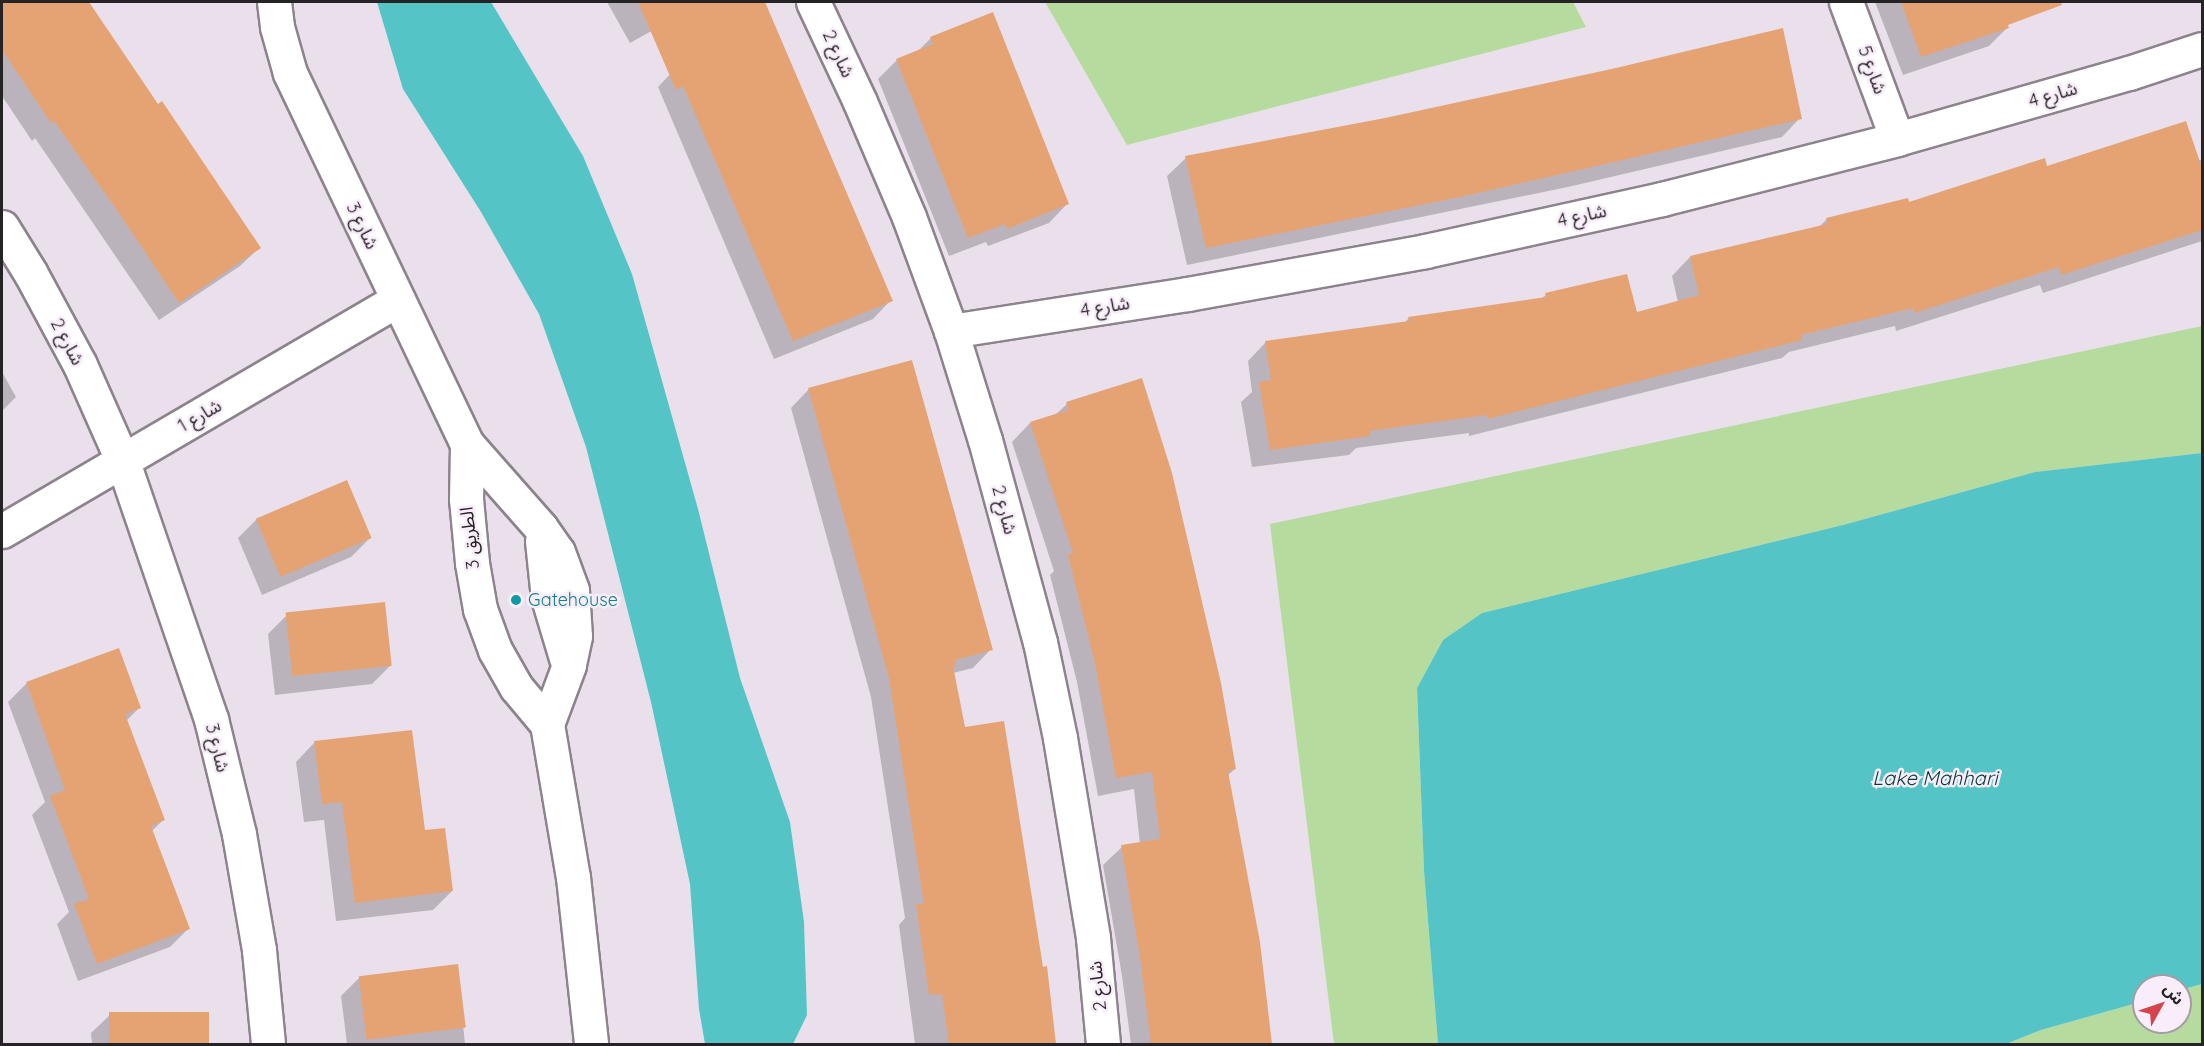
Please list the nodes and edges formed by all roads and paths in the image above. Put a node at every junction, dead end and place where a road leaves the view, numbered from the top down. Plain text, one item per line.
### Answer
1 (274, 2) edge
2 (813, 2) edge
3 (1846, 2) edge
4 (2202, 49) edge
5 (1897, 139) junction
6 (2, 227) edge
7 (397, 300) junction
8 (951, 331) junction
9 (466, 444) junction
10 (123, 462) junction
11 (2, 531) edge
12 (547, 724) junction
13 (268, 1044) edge
14 (591, 1044) edge
15 (1103, 1044) edge

1 - 7 street, شارع 3
2 - 8 street, شارع 2
3 - 5 street, شارع 5
4 - 5 street, شارع 4
5 - 8 street, شارع 4
6 - 10 street, شارع 2
7 - 9 street, شارع 3
7 - 10 street, شارع 1
8 - 15 street, شارع 2
9 - 12 street, 3 الطريق
9 - 12 street
10 - 11 street, شارع 1
10 - 13 street, شارع 3
12 - 14 street

